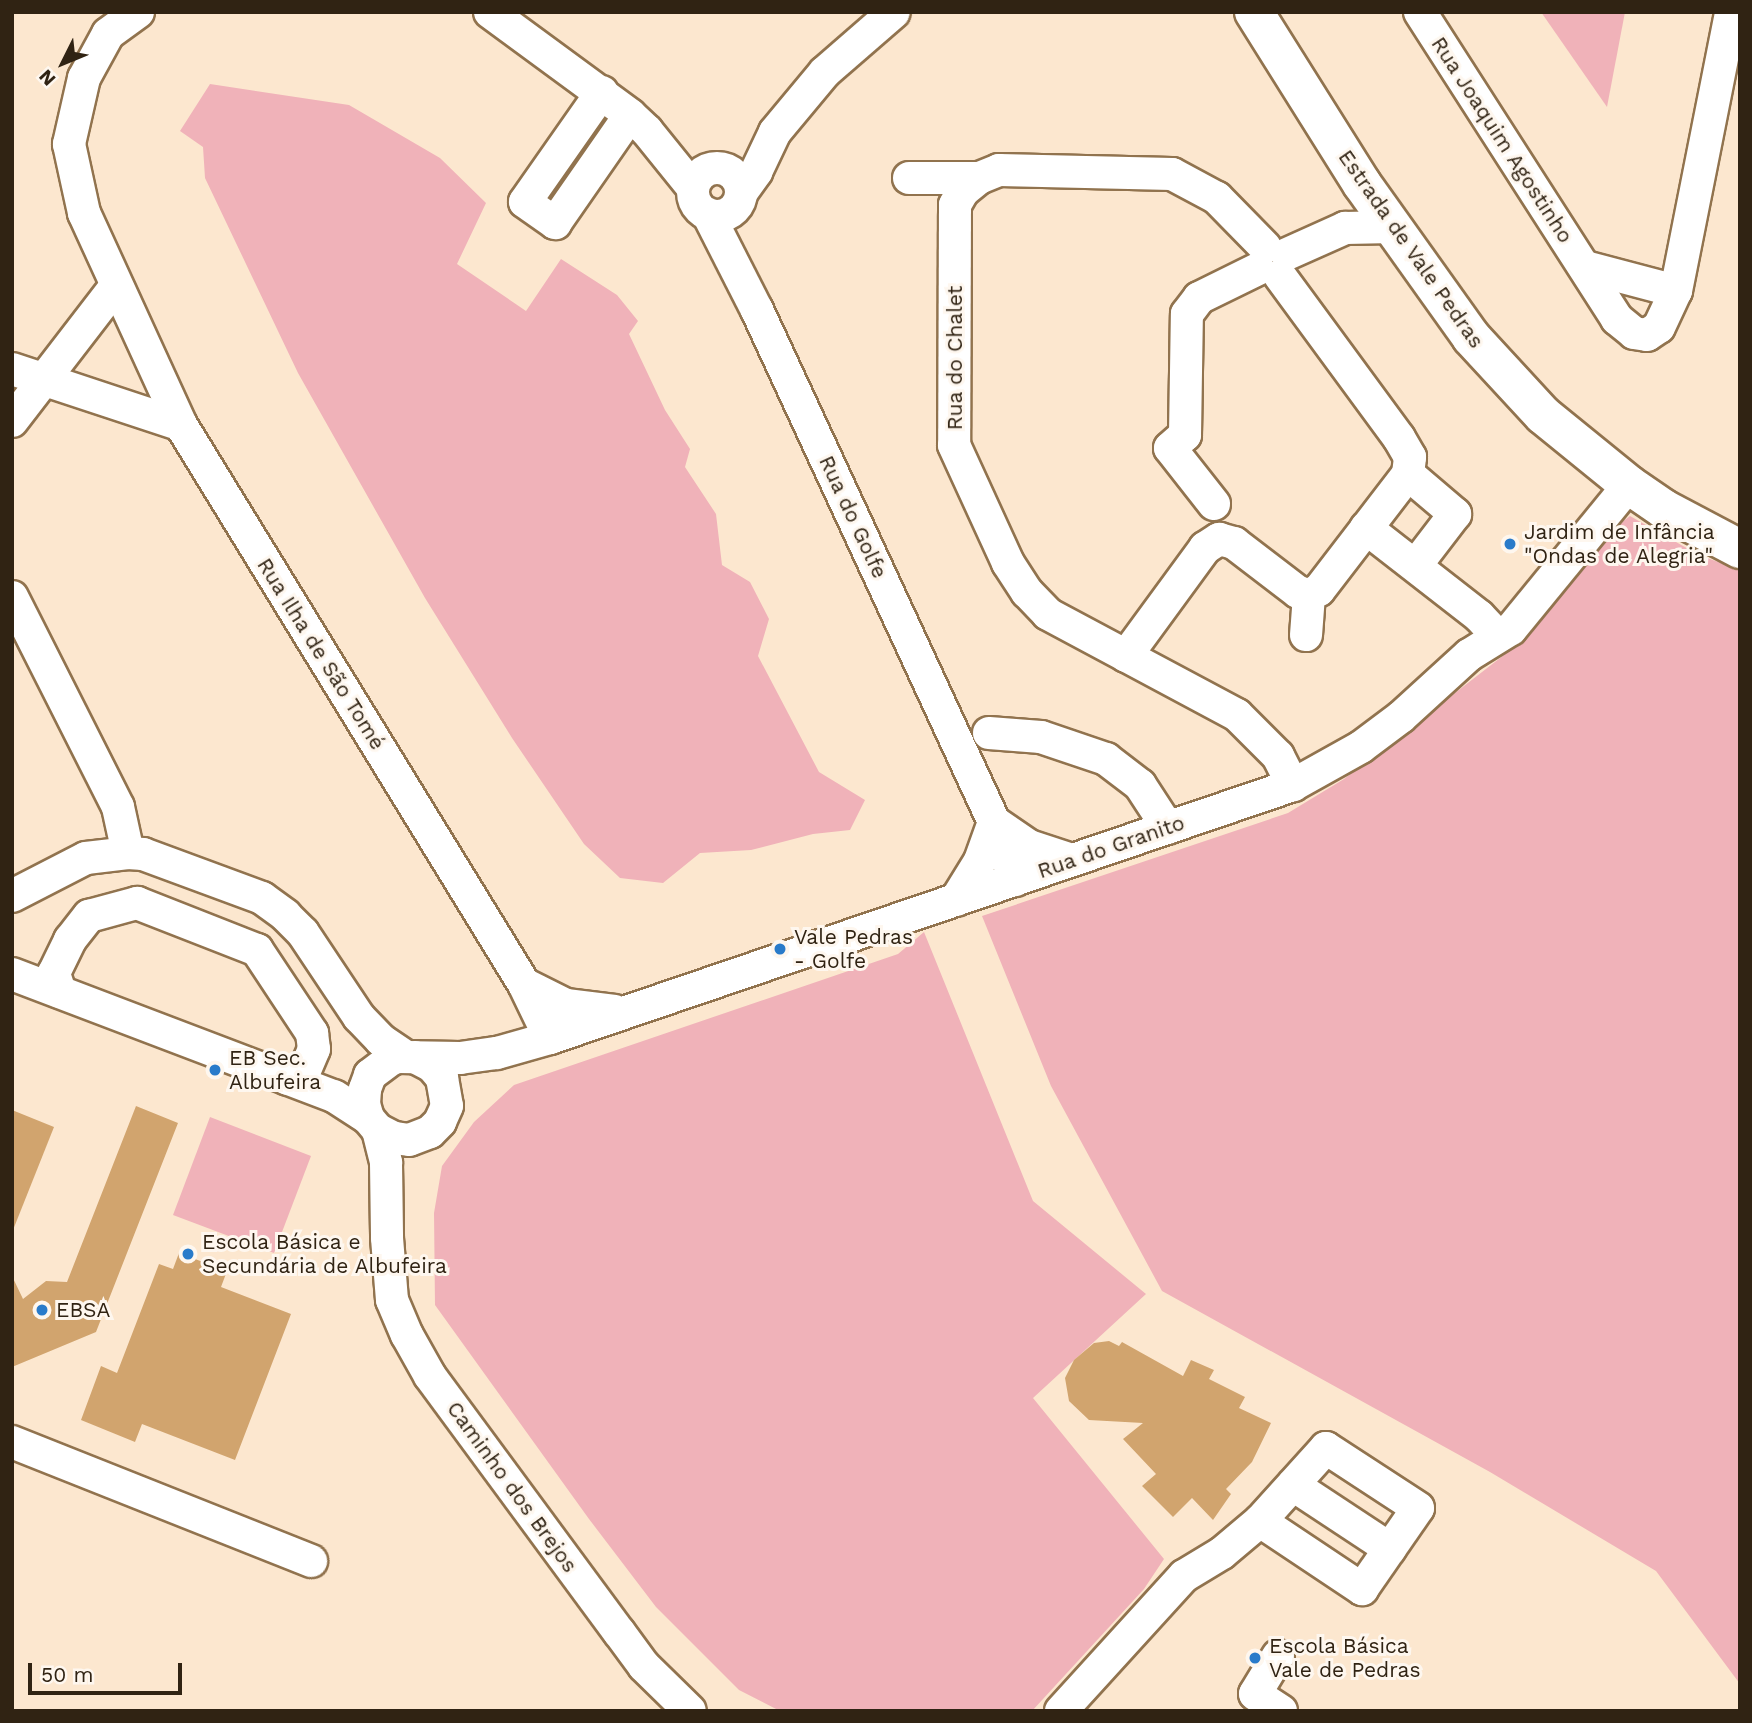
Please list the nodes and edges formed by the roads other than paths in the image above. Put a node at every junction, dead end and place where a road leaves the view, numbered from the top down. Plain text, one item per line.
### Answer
1 (138, 12) edge
2 (490, 12) edge
3 (1254, 12) edge
4 (1419, 12) edge
5 (1731, 12) edge
6 (881, 15) edge
7 (602, 92) junction
8 (639, 123) junction
9 (909, 178) dead end
10 (979, 178) junction
11 (1362, 184) junction
12 (717, 191) junction
13 (1394, 227) junction
14 (1345, 228) junction
15 (1272, 261) junction
16 (1585, 268) junction
17 (116, 286) junction
18 (1676, 291) junction
19 (12, 369) edge
20 (44, 379) junction
21 (12, 421) edge
22 (181, 425) junction
23 (1409, 465) junction
24 (1629, 485) junction
25 (1214, 504) dead end
26 (1366, 528) junction
27 (1740, 549) edge
28 (1416, 565) junction
29 (1309, 595) junction
30 (12, 597) edge
31 (1306, 635) dead end
32 (1497, 635) junction
33 (1126, 656) junction
34 (989, 733) dead end
35 (1293, 785) junction
36 (993, 822) junction
37 (1168, 828) junction
38 (128, 853) junction
39 (1073, 860) junction
40 (1015, 880) junction
41 (19, 897) edge
42 (956, 900) junction
43 (12, 974) edge
44 (523, 984) junction
45 (60, 992) junction
46 (625, 1012) junction
47 (359, 1017) junction
48 (550, 1038) junction
49 (497, 1053) junction
50 (411, 1057) junction
51 (370, 1075) junction
52 (287, 1079) junction
53 (438, 1119) junction
54 (373, 1124) junction
55 (387, 1238) junction
56 (12, 1441) edge
57 (1293, 1485) junction
58 (1254, 1526) junction
59 (1390, 1549) junction
60 (311, 1561) dead end
61 (1278, 1656) dead end
62 (690, 1711) edge
63 (1061, 1711) edge
64 (1281, 1711) edge

1 - 17 street
2 - 7 street
3 - 11 main road, Estrada de Vale Pedras
4 - 16 street, Rua Joaquim Agostinho
5 - 18 street, Rua Joaquim Agostinho
6 - 12 street
7 - 8 street
7 - 8 street
8 - 12 street
9 - 10 street
10 - 15 street
10 - 33 street, Rua do Chalet
11 - 13 main road, Estrada de Vale Pedras
11 - 14 street
12 - 36 street, Rua do Golfe
13 - 14 street
13 - 24 main road, Estrada de Vale Pedras
14 - 15 street
15 - 23 street
15 - 25 street
16 - 18 street, Rua Joaquim Agostinho
16 - 18 street, Rua Joaquim Agostinho
17 - 20 street
17 - 22 street, Rua Ilha de São Tomé
19 - 20 street
20 - 21 street
20 - 22 street
22 - 44 street, Rua Ilha de São Tomé
23 - 26 street
23 - 28 street
24 - 27 main road, Estrada de Vale Pedras
24 - 32 street, Rua do Granito
26 - 28 street
26 - 29 street
28 - 32 street
29 - 31 street
29 - 33 street
30 - 38 street
32 - 35 street, Rua do Granito
33 - 35 street, Rua do Chalet
34 - 37 street
35 - 37 street, Rua do Granito
36 - 39 street
36 - 40 street, Rua do Golfe
36 - 42 street
37 - 39 street, Rua do Granito
38 - 41 street
38 - 47 street
39 - 40 street, Rua do Granito
40 - 42 street, Rua do Granito
42 - 46 street, Rua do Granito
43 - 45 street
44 - 46 street
44 - 48 street, Rua Ilha de São Tomé
44 - 49 street
45 - 52 street
45 - 52 street
46 - 48 street, Rua do Granito
47 - 50 street
47 - 51 street
48 - 49 street, Rua do Granito
49 - 50 street, Rua do Granito
49 - 53 street, Rua do Granito
50 - 51 street
50 - 53 street
51 - 54 street
52 - 54 street
53 - 54 street
53 - 55 street, Caminho dos Brejos
54 - 55 street, Caminho dos Brejos
55 - 62 street, Caminho dos Brejos
56 - 60 street
57 - 58 street
57 - 59 street
57 - 59 street
58 - 59 street
58 - 63 street
61 - 64 street

